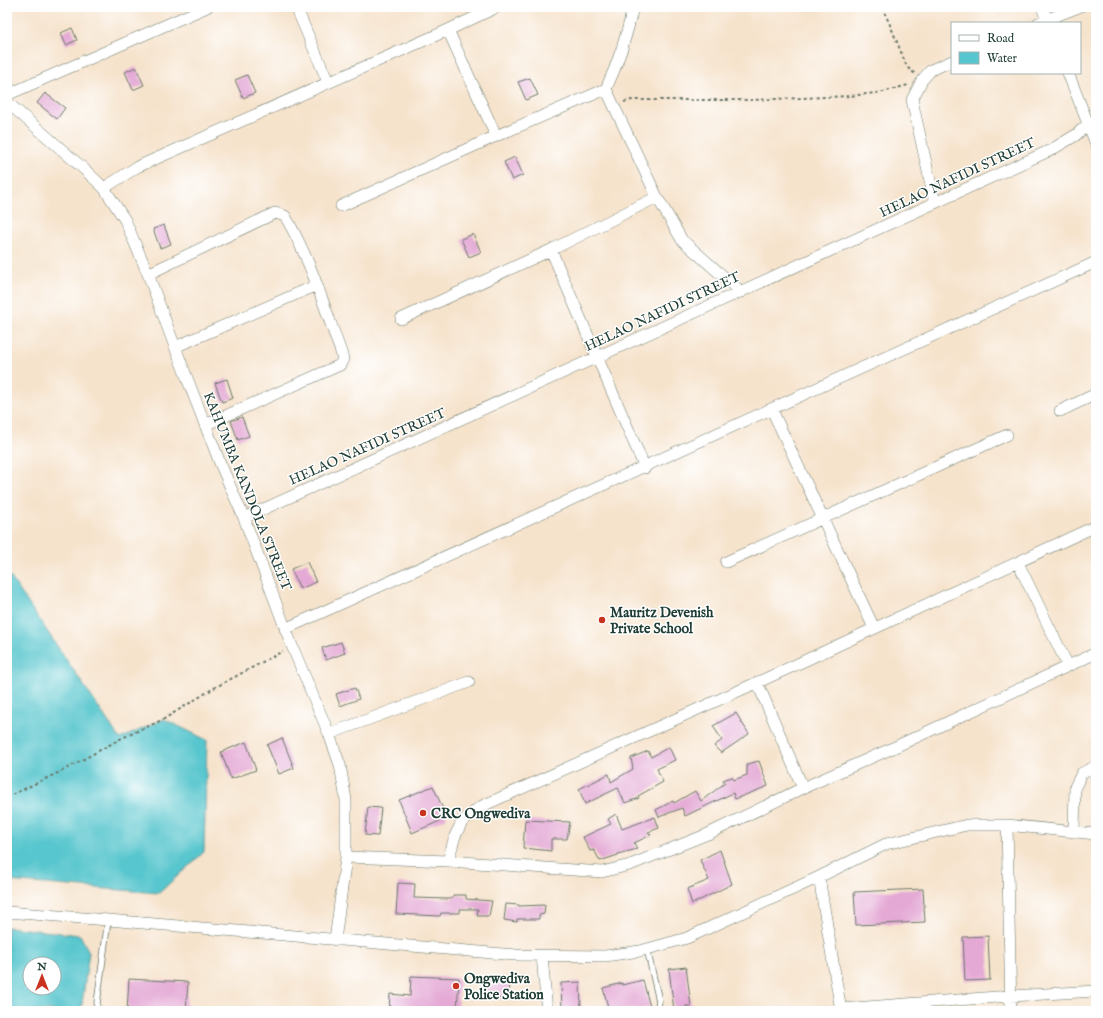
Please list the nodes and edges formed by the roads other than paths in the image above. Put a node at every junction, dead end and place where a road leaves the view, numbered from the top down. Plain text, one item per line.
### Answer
1 (207, 7) edge
2 (296, 7) edge
3 (497, 7) edge
4 (633, 7) edge
5 (1042, 7) edge
6 (1079, 7) edge
7 (1044, 22) edge
8 (448, 30) junction
9 (951, 61) edge
10 (1068, 74) edge
11 (328, 82) junction
12 (606, 89) junction
13 (7, 95) edge
14 (7, 102) edge
15 (1088, 124) junction
16 (496, 136) junction
17 (1096, 144) edge
18 (104, 188) junction
19 (656, 197) junction
20 (935, 203) junction
21 (341, 206) dead end
22 (551, 250) junction
23 (1096, 262) edge
24 (148, 274) junction
25 (317, 285) junction
26 (741, 292) junction
27 (401, 319) dead end
28 (175, 347) junction
29 (597, 358) junction
30 (1096, 394) edge
31 (772, 410) junction
32 (1060, 411) dead end
33 (205, 425) junction
34 (1007, 434) dead end
35 (645, 468) junction
36 (244, 518) junction
37 (822, 518) junction
38 (1096, 526) edge
39 (726, 562) dead end
40 (1018, 563) junction
41 (874, 628) junction
42 (285, 629) junction
43 (1096, 653) edge
44 (1068, 666) junction
45 (470, 682) dead end
46 (757, 682) junction
47 (329, 734) junction
48 (1096, 766) edge
49 (803, 788) junction
50 (1007, 825) junction
51 (1074, 832) junction
52 (1096, 834) edge
53 (346, 857) junction
54 (448, 860) junction
55 (819, 877) junction
56 (7, 912) edge
57 (108, 920) junction
58 (335, 940) junction
59 (647, 949) junction
60 (542, 956) junction
61 (1096, 991) edge
62 (1010, 996) junction
63 (841, 1010) edge
64 (96, 1011) edge
65 (547, 1011) edge
66 (657, 1011) edge
67 (1011, 1011) edge

1 - 13 street
2 - 11 street
3 - 8 street
4 - 12 street
5 - 7 street
6 - 7 street
8 - 11 street
8 - 16 street
9 - 20 street
10 - 15 street
11 - 18 street
12 - 16 street
12 - 19 street
14 - 18 street, KAHUMBA KANDOLA STREET
15 - 17 street
15 - 20 street, HELAO NAFIDI STREET
16 - 21 street
18 - 24 street, KAHUMBA KANDOLA STREET
19 - 22 street
19 - 26 street
20 - 26 street, HELAO NAFIDI STREET
22 - 27 street
22 - 29 street
23 - 31 street
24 - 25 street
24 - 28 street, KAHUMBA KANDOLA STREET
25 - 28 street
25 - 33 street
26 - 29 street, HELAO NAFIDI STREET
28 - 33 street, KAHUMBA KANDOLA STREET
29 - 35 street
29 - 36 street, HELAO NAFIDI STREET
30 - 32 street
31 - 35 street
31 - 37 street
33 - 36 street, KAHUMBA KANDOLA STREET
34 - 37 street
35 - 42 street
36 - 42 street, KAHUMBA KANDOLA STREET
37 - 39 street
37 - 41 street
38 - 40 street
40 - 41 street
40 - 44 street
41 - 46 street
42 - 47 street, KAHUMBA KANDOLA STREET
43 - 44 street
44 - 49 street
45 - 47 street
46 - 49 street
46 - 54 street
47 - 53 street, KAHUMBA KANDOLA STREET
48 - 51 street
49 - 54 street
50 - 51 street
50 - 55 street
50 - 62 street
51 - 52 street
53 - 54 street
53 - 58 street, KAHUMBA KANDOLA STREET
55 - 59 street
55 - 63 street
56 - 57 street
57 - 58 street
57 - 64 lane
58 - 60 street
59 - 60 street
59 - 66 lane
60 - 65 street
61 - 62 street
62 - 63 street
62 - 67 street

